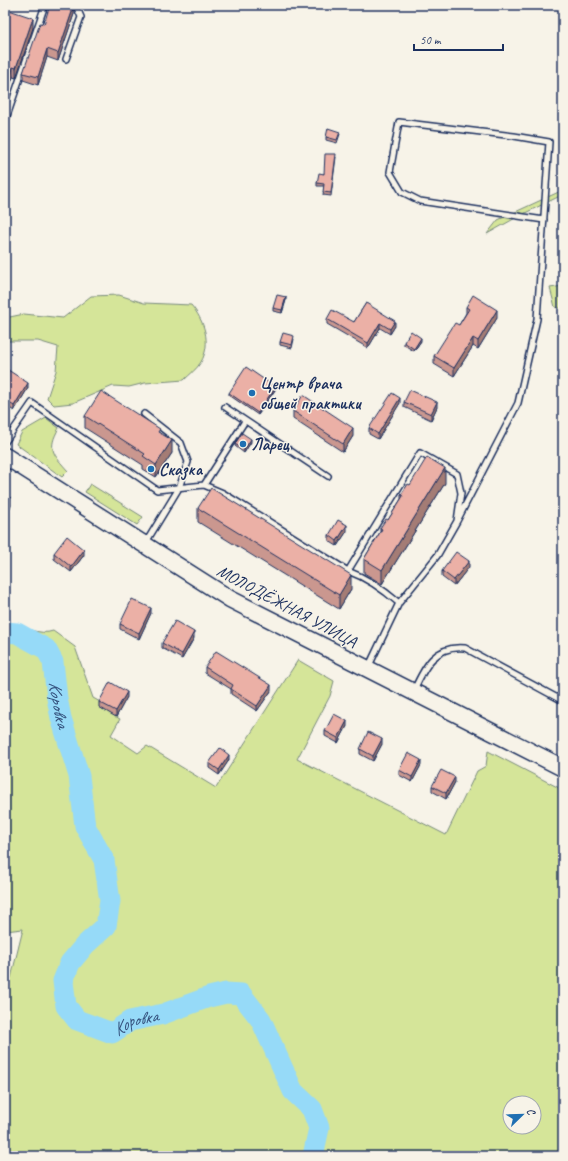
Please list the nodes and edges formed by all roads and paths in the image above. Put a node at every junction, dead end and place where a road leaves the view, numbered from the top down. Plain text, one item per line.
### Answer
1 (45, 5) edge
2 (66, 5) edge
3 (32, 20) edge
4 (39, 22) junction
5 (66, 59) dead end
6 (5, 122) edge
7 (544, 220) junction
8 (225, 408) dead end
9 (144, 414) dead end
10 (245, 422) junction
11 (5, 442) edge
12 (5, 456) edge
13 (328, 476) dead end
14 (204, 485) junction
15 (179, 488) junction
16 (457, 521) junction
17 (144, 546) junction
18 (348, 571) junction
19 (399, 603) junction
20 (367, 670) junction
21 (413, 692) junction
22 (563, 701) edge
23 (563, 768) edge

1 - 4 lane
2 - 5 lane
3 - 4 lane
4 - 6 lane
7 - 7 lane
7 - 16 lane
8 - 10 lane
9 - 15 lane
10 - 13 lane
10 - 14 lane
11 - 15 lane
12 - 17 main road, МОЛОДЁЖНАЯ УЛИЦА
14 - 15 lane
14 - 18 lane
15 - 17 lane
16 - 18 lane
16 - 19 lane
17 - 20 main road, МОЛОДЁЖНАЯ УЛИЦА
18 - 19 lane
19 - 20 lane
20 - 21 main road, МОЛОДЁЖНАЯ УЛИЦА
21 - 22 lane
21 - 23 main road, МОЛОДЁЖНАЯ УЛИЦА

